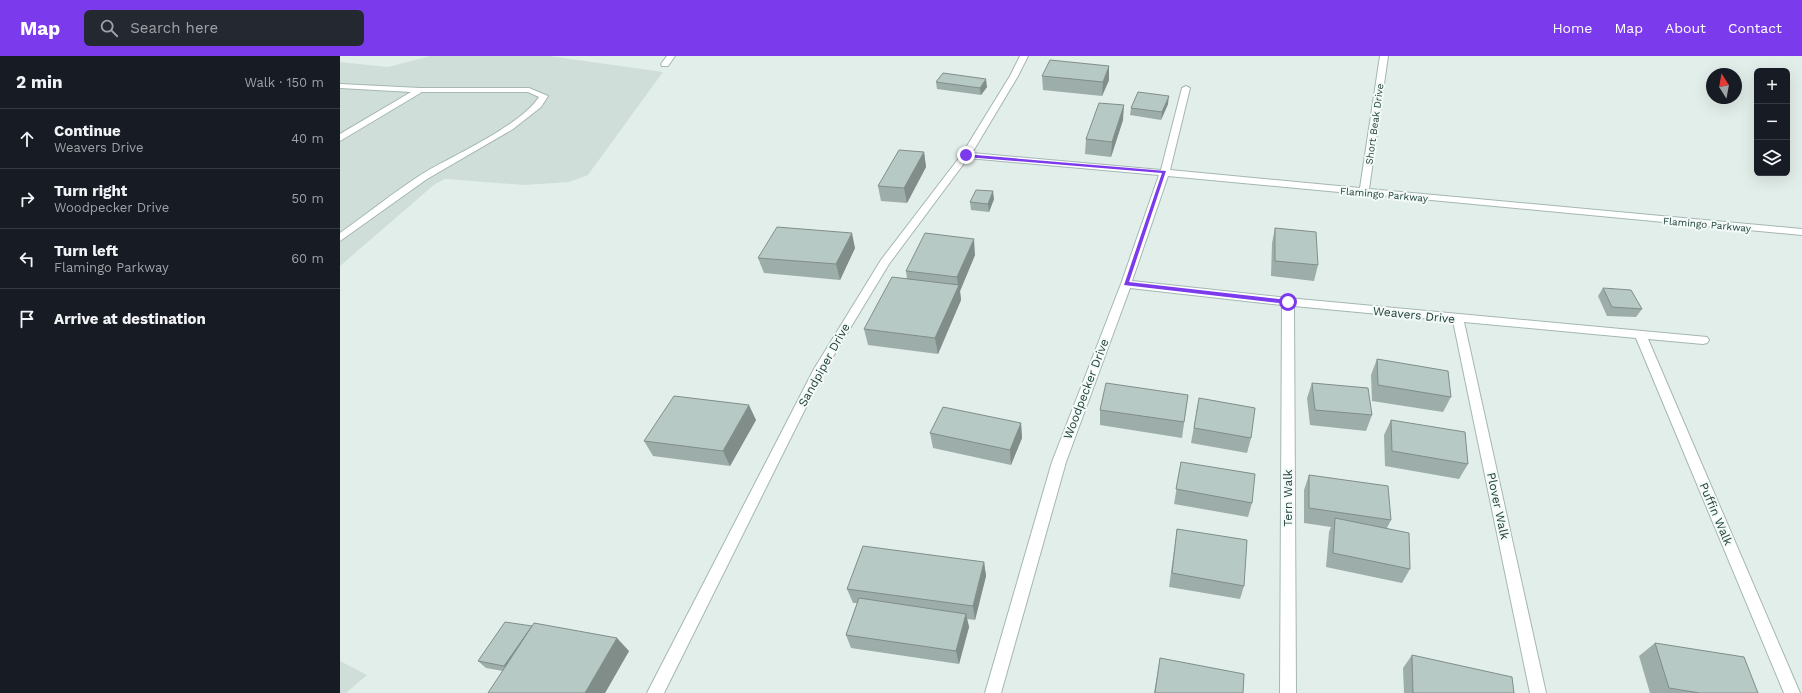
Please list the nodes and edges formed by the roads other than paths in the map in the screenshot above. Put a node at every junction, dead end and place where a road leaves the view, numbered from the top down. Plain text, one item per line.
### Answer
1 (671, 56) edge
2 (1024, 56) edge
3 (1384, 56) edge
4 (665, 64) dead end
5 (340, 86) edge
6 (1186, 88) dead end
7 (420, 90) junction
8 (340, 138) edge
9 (966, 155) junction
10 (1165, 172) junction
11 (1364, 193) junction
12 (1802, 232) edge
13 (340, 238) edge
14 (1126, 284) junction
15 (1288, 302) junction
16 (1458, 319) junction
17 (1641, 335) junction
18 (1703, 340) dead end
19 (655, 693) edge
20 (993, 693) edge
21 (1288, 693) edge
22 (1538, 693) edge
23 (1792, 693) edge

1 - 4 street
2 - 9 street, Sandpiper Drive
3 - 11 street, Short Beak Drive
5 - 7 street
6 - 10 street, Woodpecker Drive
7 - 8 street
7 - 13 street
9 - 10 street, Flamingo Parkway
9 - 19 street, Sandpiper Drive
10 - 11 street, Flamingo Parkway
10 - 14 street, Woodpecker Drive
11 - 12 street, Flamingo Parkway
14 - 15 street, Weavers Drive
14 - 20 street, Woodpecker Drive
15 - 16 street, Weavers Drive
15 - 21 street, Tern Walk
16 - 17 street, Weavers Drive
16 - 22 street, Plover Walk
17 - 18 street, Weavers Drive
17 - 23 street, Puffin Walk

